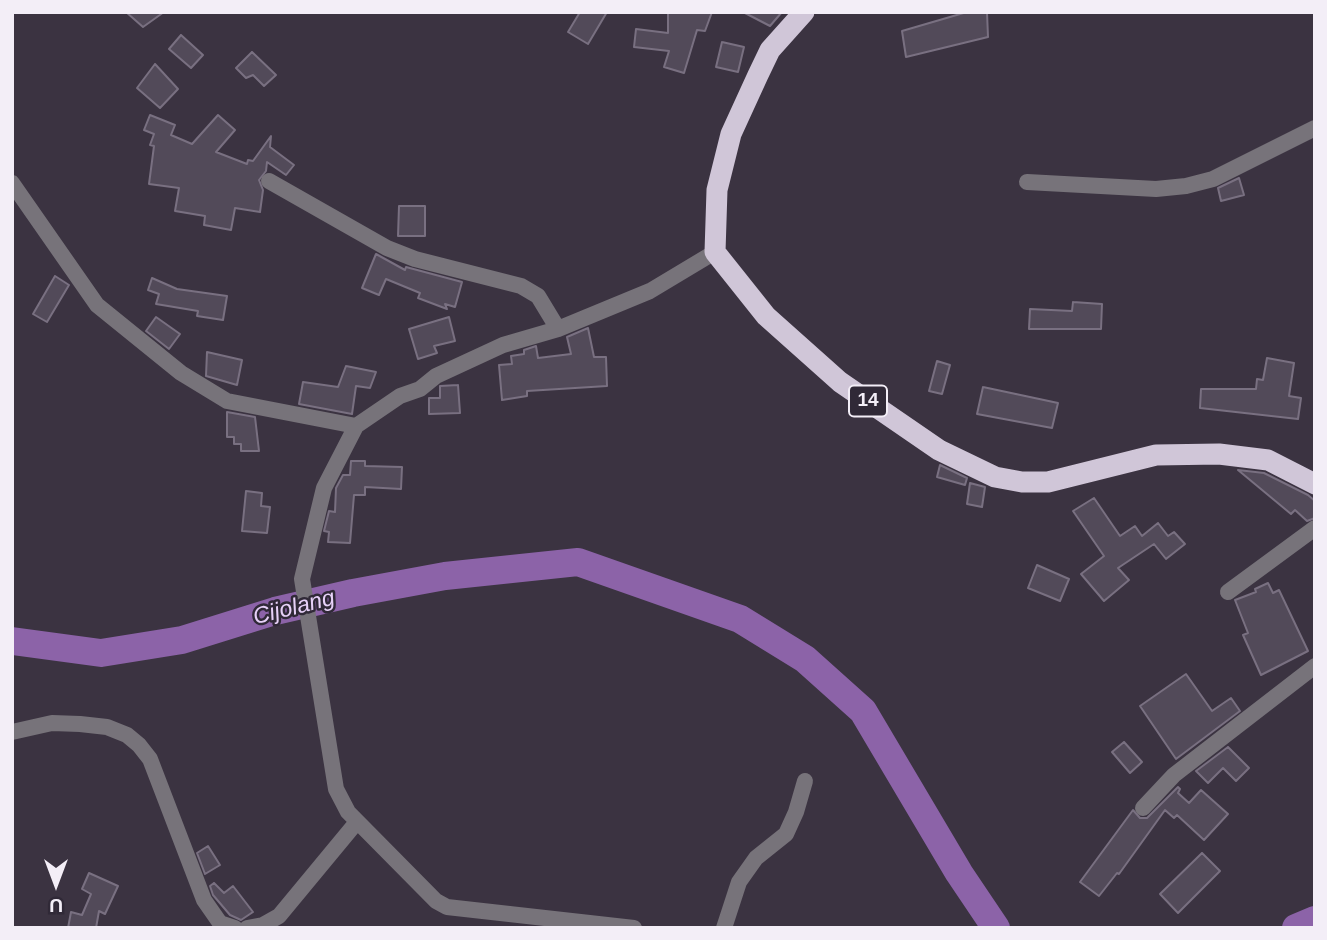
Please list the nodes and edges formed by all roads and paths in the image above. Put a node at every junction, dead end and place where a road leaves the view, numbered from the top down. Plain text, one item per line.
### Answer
1 (804, 12) edge
2 (1315, 128) edge
3 (269, 181) dead end
4 (1027, 182) dead end
5 (12, 183) edge
6 (715, 252) junction
7 (558, 329) junction
8 (356, 426) junction
9 (1315, 484) edge
10 (1315, 528) edge
11 (1228, 592) dead end
12 (1315, 666) edge
13 (12, 732) edge
14 (805, 781) dead end
15 (1143, 808) dead end
16 (356, 823) junction
17 (210, 922) edge
18 (235, 928) edge
19 (247, 928) edge
20 (634, 928) edge
21 (723, 928) edge

1 - 6 highway
2 - 4 street
3 - 7 street
5 - 8 street
6 - 7 street
6 - 9 highway, 14
7 - 8 street
8 - 16 street
10 - 11 street
12 - 15 street
13 - 17 street
14 - 21 street
16 - 19 street
16 - 20 street
17 - 18 street

